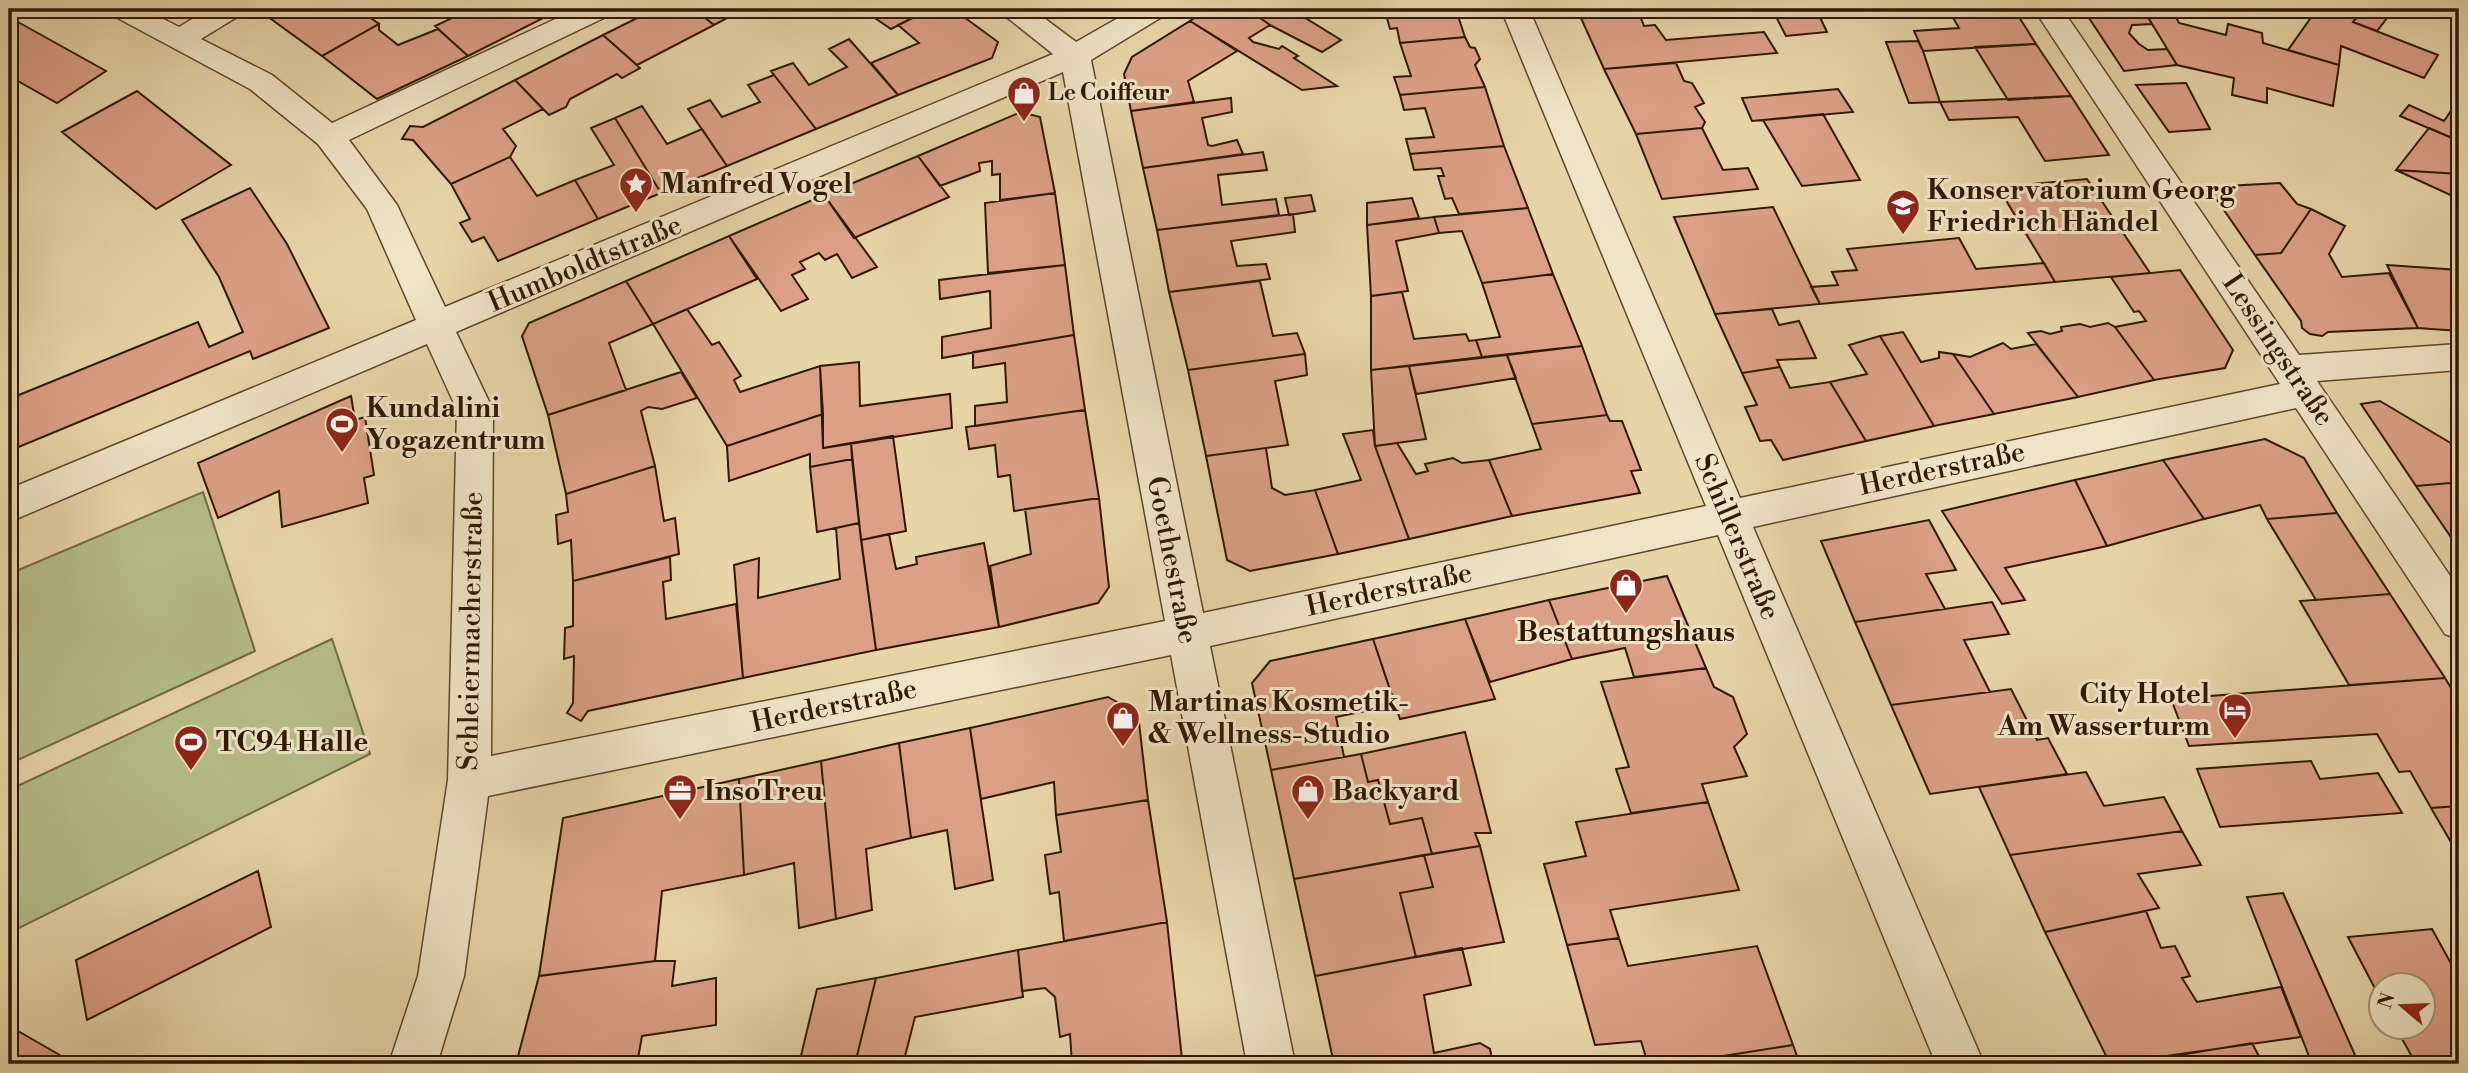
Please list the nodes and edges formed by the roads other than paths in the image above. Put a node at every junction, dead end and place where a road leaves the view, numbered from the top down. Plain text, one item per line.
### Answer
1 (122, 9) edge
2 (230, 9) edge
3 (600, 9) edge
4 (1014, 9) edge
5 (1155, 9) edge
6 (1515, 9) edge
7 (2048, 9) edge
8 (181, 38) junction
9 (1075, 56) junction
10 (329, 136) junction
11 (436, 324) junction
12 (2459, 357) edge
13 (2299, 381) junction
14 (9, 506) edge
15 (1728, 515) junction
16 (2459, 622) edge
17 (1186, 634) junction
18 (469, 780) junction
19 (413, 1064) edge
20 (1271, 1064) edge
21 (1960, 1064) edge

1 - 8 street, Schleiermacherstraße
2 - 8 street
3 - 10 street
4 - 9 street
5 - 9 street, Humboldtstraße
6 - 15 street, Schillerstraße
7 - 13 street, Lessingstraße
8 - 10 street, Schleiermacherstraße
9 - 11 street, Humboldtstraße
9 - 17 street, Goethestraße
10 - 11 street, Schleiermacherstraße
11 - 14 street, Humboldtstraße
11 - 18 street, Schleiermacherstraße
12 - 13 street, Herderstraße
13 - 15 street, Herderstraße
13 - 16 street, Lessingstraße
15 - 17 street, Herderstraße
15 - 21 street, Schillerstraße
17 - 18 street, Herderstraße
17 - 20 street, Goethestraße
18 - 19 street, Schleiermacherstraße

